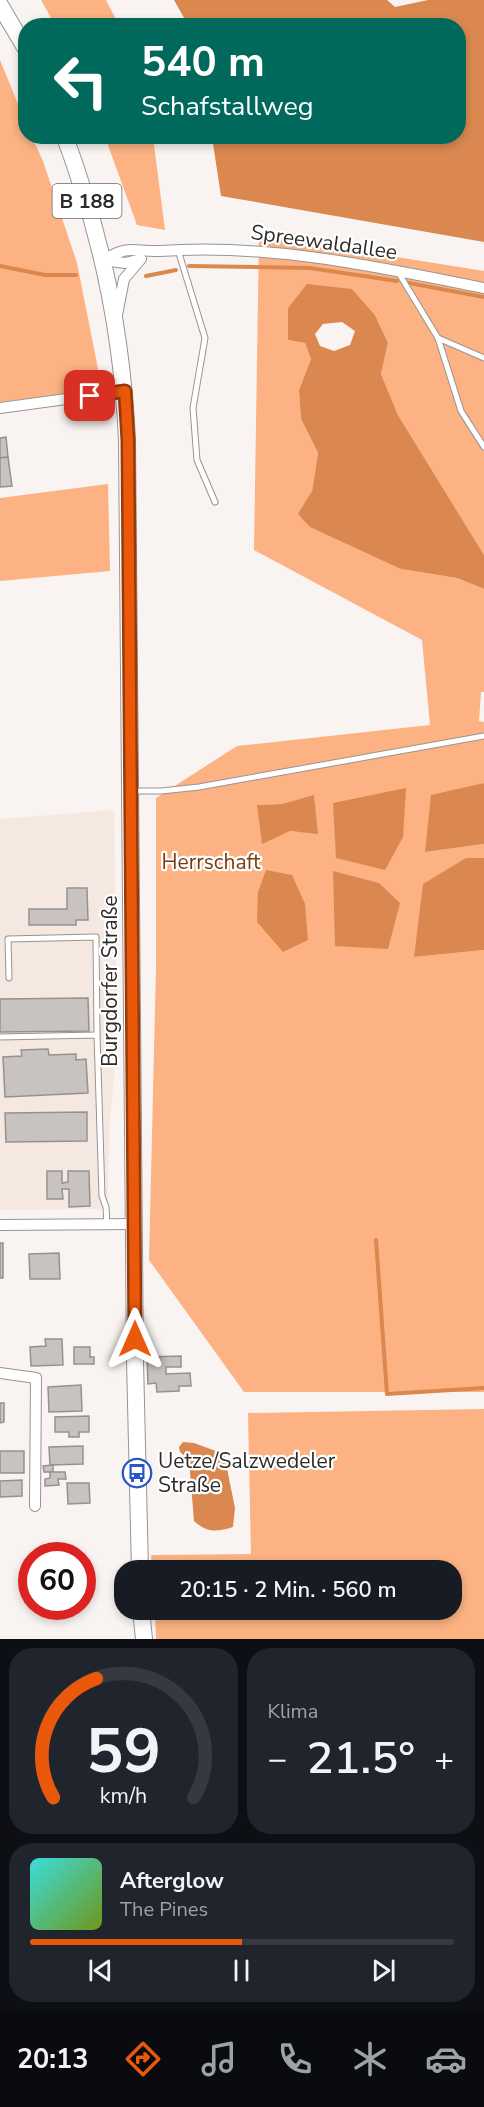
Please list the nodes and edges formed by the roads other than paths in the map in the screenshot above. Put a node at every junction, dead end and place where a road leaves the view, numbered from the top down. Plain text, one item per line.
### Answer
1 (0, 5) edge
2 (18, 35) edge
3 (67, 144) edge
4 (178, 249) junction
5 (158, 251) junction
6 (103, 260) junction
7 (140, 260) junction
8 (397, 271) junction
9 (484, 288) edge
10 (115, 324) junction
11 (438, 338) junction
12 (484, 358) edge
13 (125, 391) junction
14 (0, 408) edge
15 (484, 447) edge
16 (215, 502) dead end
17 (484, 736) edge
18 (131, 791) junction
19 (9, 978) dead end
20 (97, 1035) junction
21 (0, 1037) edge
22 (134, 1224) junction
23 (0, 1225) edge
24 (107, 1225) junction
25 (0, 1373) edge
26 (35, 1506) dead end
27 (140, 1560) edge
28 (142, 1620) edge
29 (144, 1639) edge

1 - 2 main road
3 - 6 main road, B 188
4 - 5 street, Spreewaldallee
4 - 8 street, Spreewaldallee
4 - 16 lane
5 - 6 street, Spreewaldallee
5 - 7 street, Spreewaldallee
6 - 7 street, Spreewaldallee
6 - 10 main road, B 188
7 - 10 street, Spreewaldallee
8 - 9 street, Spreewaldallee
8 - 11 lane
10 - 13 main road, B 188
11 - 12 lane
11 - 15 lane
13 - 14 street
13 - 18 main road, Burgdorfer Straße / B 188
17 - 18 lane
18 - 22 main road, Burgdorfer Straße / B 188
19 - 20 lane
20 - 21 lane
20 - 24 lane
22 - 24 street
22 - 27 main road, Burgdorfer Straße / B 188
23 - 24 street
25 - 26 street
28 - 29 main road

